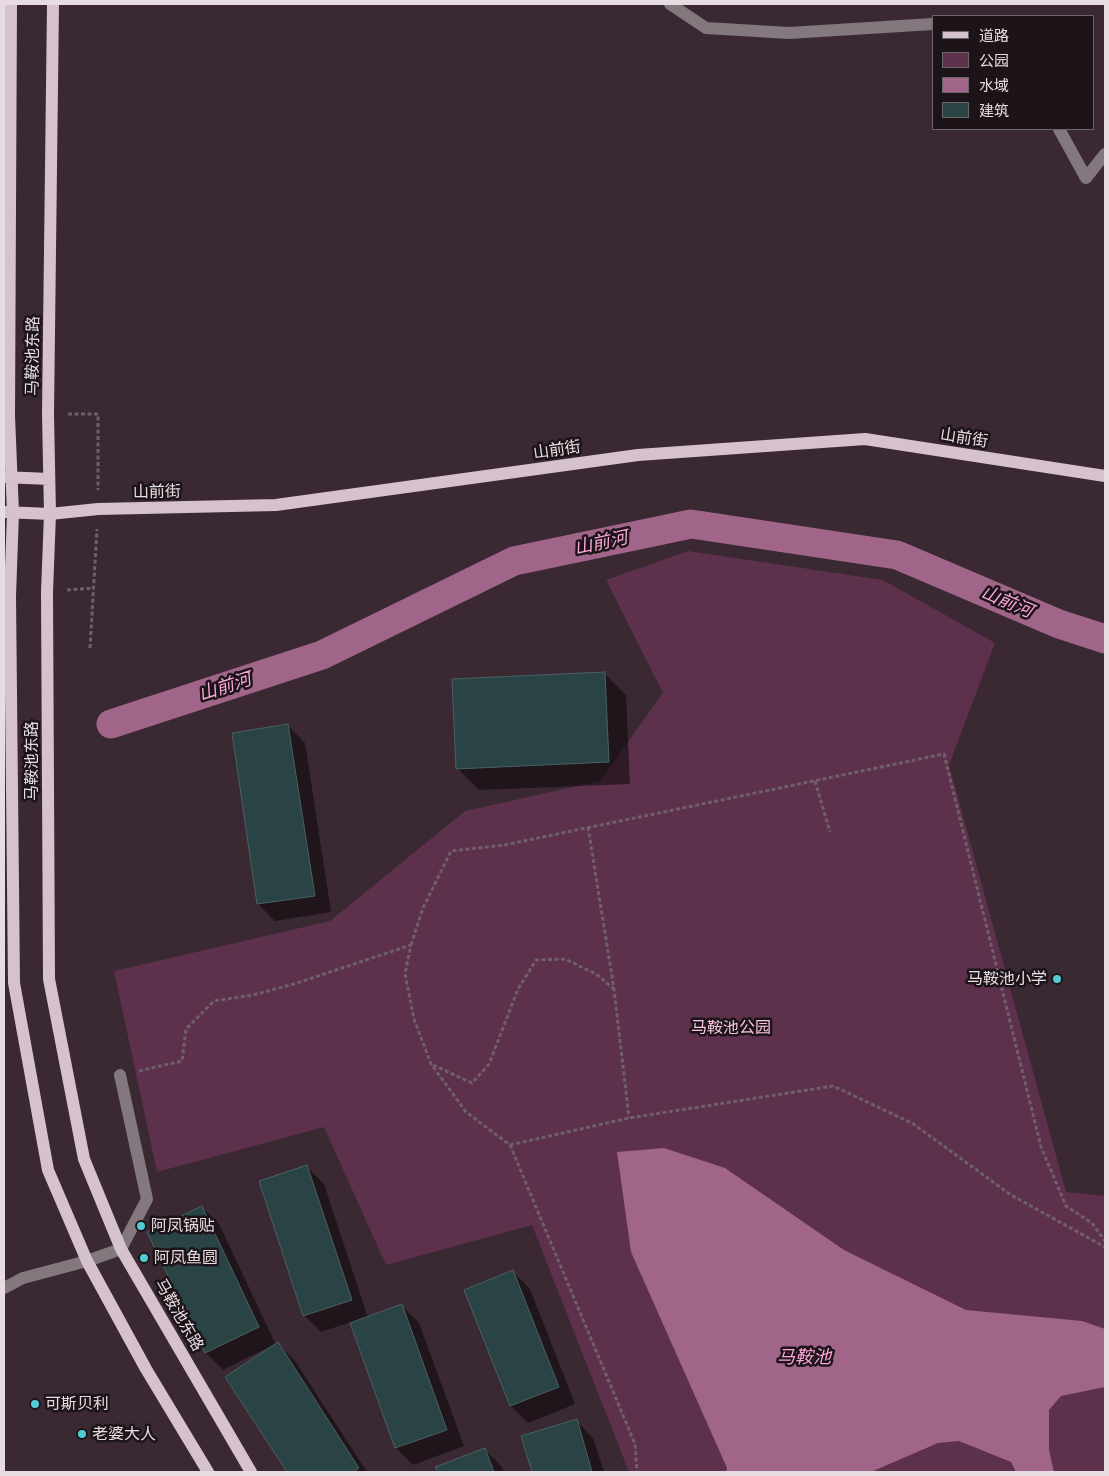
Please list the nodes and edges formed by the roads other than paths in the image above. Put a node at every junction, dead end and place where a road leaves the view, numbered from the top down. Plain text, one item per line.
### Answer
1 (11, 4) edge
2 (53, 4) edge
3 (670, 4) edge
4 (932, 24) edge
5 (1060, 130) edge
6 (1105, 154) edge
7 (1105, 476) edge
8 (8, 477) edge
9 (49, 479) junction
10 (8, 512) edge
11 (50, 514) junction
12 (120, 1075) road end
13 (121, 1249) junction
14 (87, 1261) junction
15 (4, 1288) edge
16 (208, 1472) edge
17 (251, 1472) edge

1 - 8 main road, 马鞍池东路
2 - 9 main road, 马鞍池东路
3 - 4 street
5 - 6 street
7 - 11 main road, 山前街
8 - 9 main road
8 - 10 main road, 马鞍池东路
9 - 11 main road, 马鞍池东路
10 - 11 main road, 山前街
10 - 14 main road, 马鞍池东路
11 - 13 main road, 马鞍池东路
12 - 13 street
13 - 14 street
13 - 17 main road, 马鞍池东路
14 - 15 street
14 - 16 main road, 马鞍池东路

